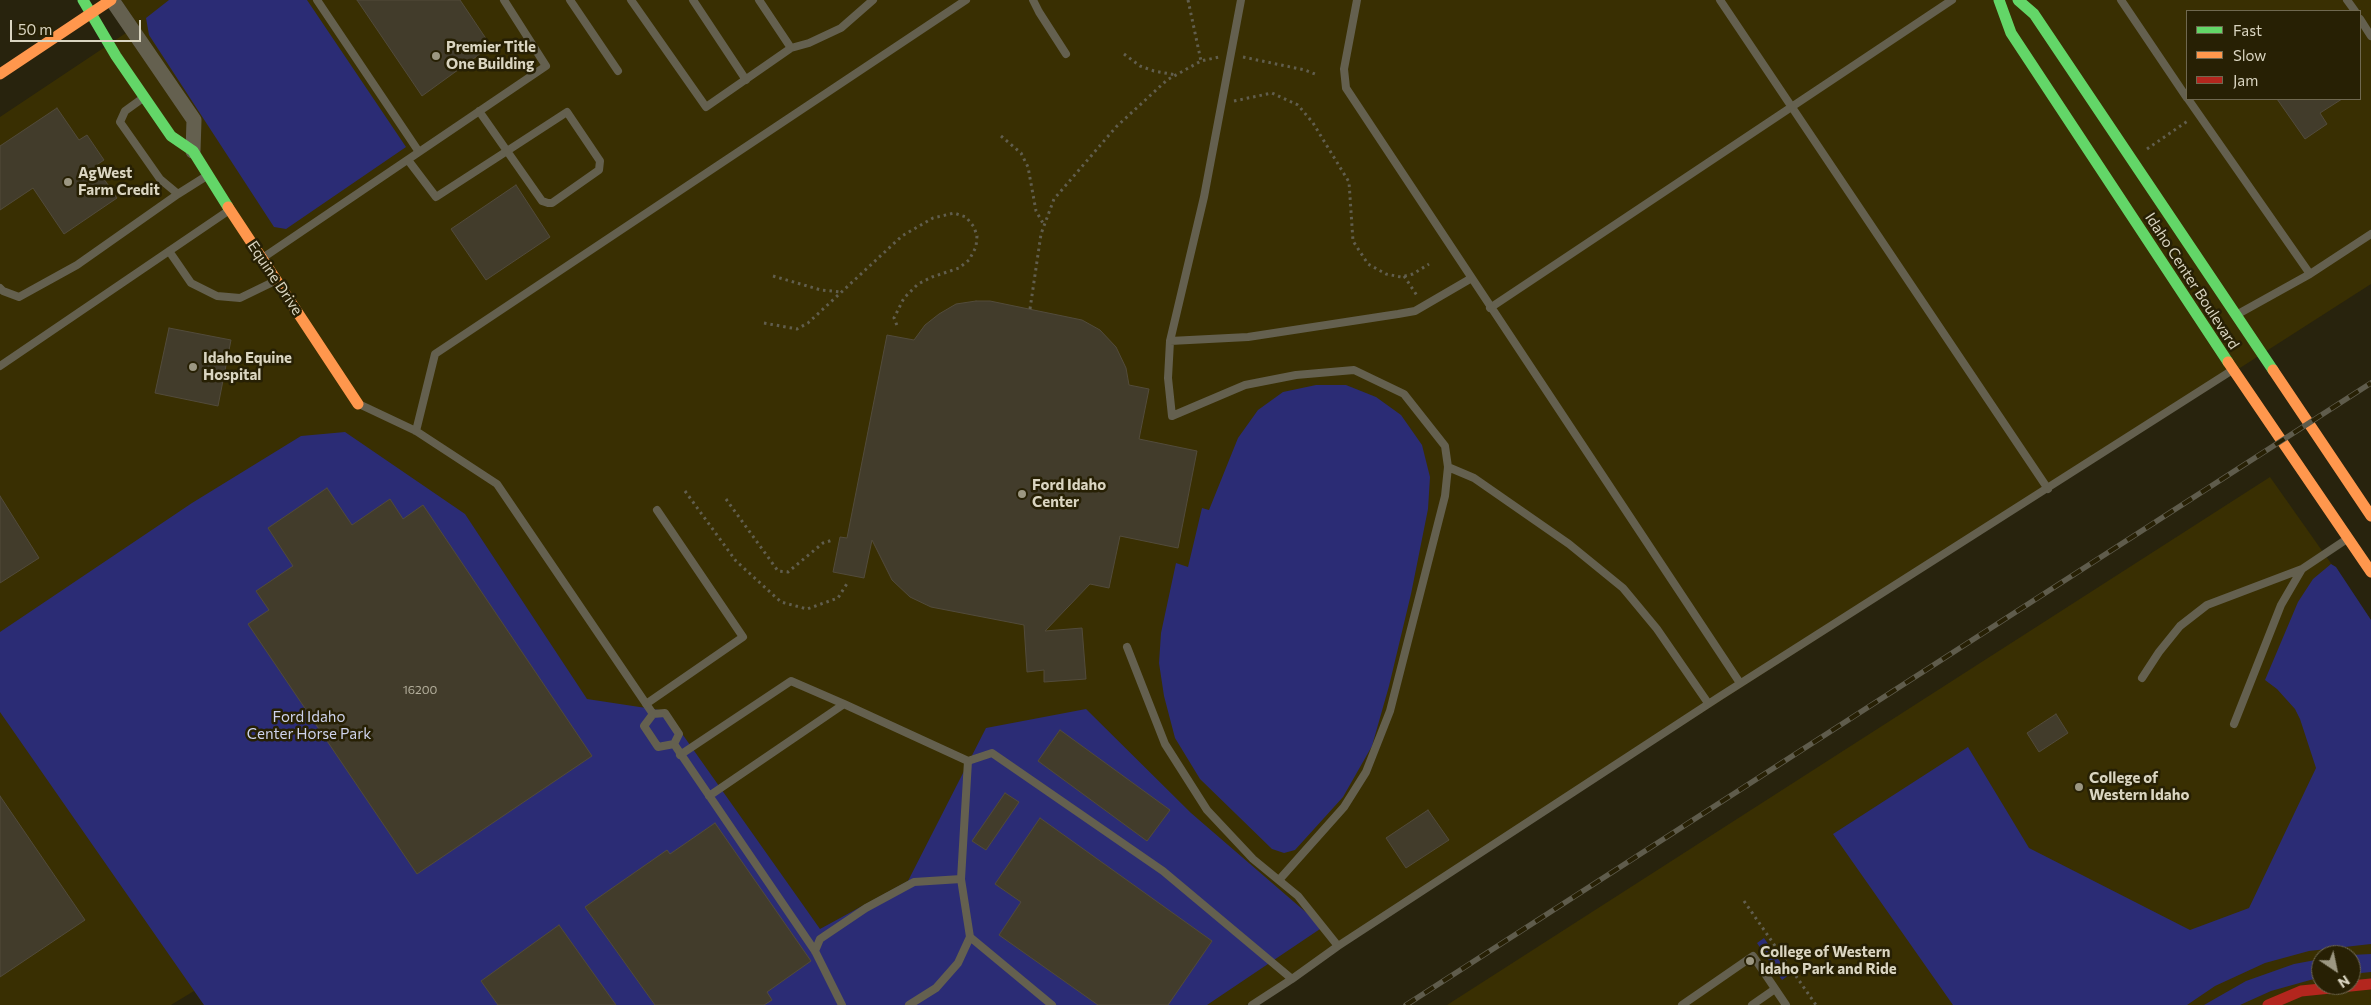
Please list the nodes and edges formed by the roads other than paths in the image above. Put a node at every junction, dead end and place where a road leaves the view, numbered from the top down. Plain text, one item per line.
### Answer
1 (83, 0) edge
2 (111, 0) edge
3 (317, 0) edge
4 (504, 0) edge
5 (570, 0) edge
6 (631, 0) edge
7 (693, 0) edge
8 (759, 0) edge
9 (873, 0) edge
10 (966, 0) edge
11 (1033, 0) edge
12 (1241, 0) edge
13 (1357, 0) edge
14 (1720, 0) edge
15 (1952, 0) edge
16 (1999, 0) edge
17 (2018, 0) edge
18 (2121, 0) edge
19 (91, 14) junction
20 (2361, 21) edge
21 (2371, 36) edge
22 (791, 48) junction
23 (1066, 54) dead end
24 (618, 71) dead end
25 (0, 74) edge
26 (746, 80) junction
27 (2186, 95) edge
28 (144, 97) junction
29 (2189, 100) edge
30 (1792, 107) junction
31 (479, 111) junction
32 (193, 151) junction
33 (507, 151) junction
34 (418, 152) junction
35 (408, 160) junction
36 (207, 176) junction
37 (178, 194) junction
38 (230, 209) junction
39 (2371, 234) edge
40 (169, 251) junction
41 (262, 258) junction
42 (2310, 274) junction
43 (1470, 279) junction
44 (277, 280) junction
45 (0, 288) edge
46 (1490, 308) junction
47 (2236, 315) junction
48 (1170, 341) junction
49 (0, 366) edge
50 (2233, 370) junction
51 (358, 404) joint
52 (416, 432) junction
53 (1448, 467) junction
54 (2048, 489) junction
55 (657, 510) dead end
56 (2371, 516) edge
57 (2348, 538) junction
58 (2302, 569) junction
59 (2371, 572) edge
60 (1127, 647) dead end
61 (2142, 678) dead end
62 (1740, 683) junction
63 (646, 704) junction
64 (844, 704) junction
65 (1708, 704) junction
66 (653, 714) junction
67 (2234, 724) dead end
68 (674, 744) junction
69 (680, 754) junction
70 (968, 761) junction
71 (709, 796) junction
72 (961, 879) junction
73 (1279, 880) junction
74 (970, 937) junction
75 (1338, 946) junction
76 (815, 951) junction
77 (1292, 979) junction
78 (2371, 984) edge
79 (1775, 989) junction
80 (842, 1005) edge
81 (909, 1005) edge
82 (1052, 1005) edge
83 (1252, 1005) edge
84 (1682, 1005) edge
85 (1752, 1005) edge
86 (1786, 1005) edge
87 (2268, 1005) edge

1 - 19 main road, Equine Drive
2 - 19 main road
2 - 32 street
3 - 34 lane
4 - 31 lane
5 - 24 lane
6 - 26 lane
7 - 26 lane
8 - 22 lane
9 - 22 lane
10 - 52 lane
11 - 23 lane
12 - 48 lane
13 - 43 lane
14 - 30 lane
15 - 30 lane
16 - 50 main road, Idaho Center Boulevard
17 - 47 main road, Idaho Center Boulevard
18 - 27 lane
19 - 25 main road
19 - 28 main road, Equine Drive
20 - 21 lane
22 - 26 lane
28 - 32 main road, Equine Drive
28 - 37 lane
29 - 42 lane
30 - 46 lane
30 - 54 lane
31 - 33 lane
31 - 34 lane
32 - 36 main road, Equine Drive
33 - 33 lane
33 - 35 lane
34 - 35 lane
35 - 41 lane
36 - 37 lane
36 - 38 main road, Equine Drive
37 - 45 lane
38 - 40 lane
38 - 41 main road, Equine Drive
39 - 42 lane
40 - 44 lane
40 - 49 lane
41 - 44 main road, Equine Drive
42 - 47 lane
43 - 46 lane
43 - 48 lane
44 - 51 main road, Equine Drive
46 - 62 lane
47 - 56 main road, Idaho Center Boulevard
48 - 53 lane
50 - 54 lane
50 - 57 main road, Idaho Center Boulevard
51 - 52 lane
52 - 63 lane
53 - 65 lane
53 - 73 lane
54 - 62 lane
55 - 63 lane
57 - 58 lane
57 - 59 main road, Idaho Center Boulevard
58 - 61 lane
58 - 67 lane
60 - 73 lane
62 - 65 lane
63 - 66 lane
64 - 69 lane
64 - 70 lane
64 - 71 lane
65 - 75 lane
66 - 68 lane
66 - 68 lane
68 - 69 lane
69 - 71 lane
70 - 72 lane
70 - 77 lane
71 - 76 lane
72 - 74 lane
72 - 76 lane
73 - 75 lane
74 - 81 lane
74 - 82 lane
75 - 77 lane
76 - 80 lane
77 - 83 lane
78 - 87 main road
79 - 84 lane
79 - 85 lane
79 - 86 lane

